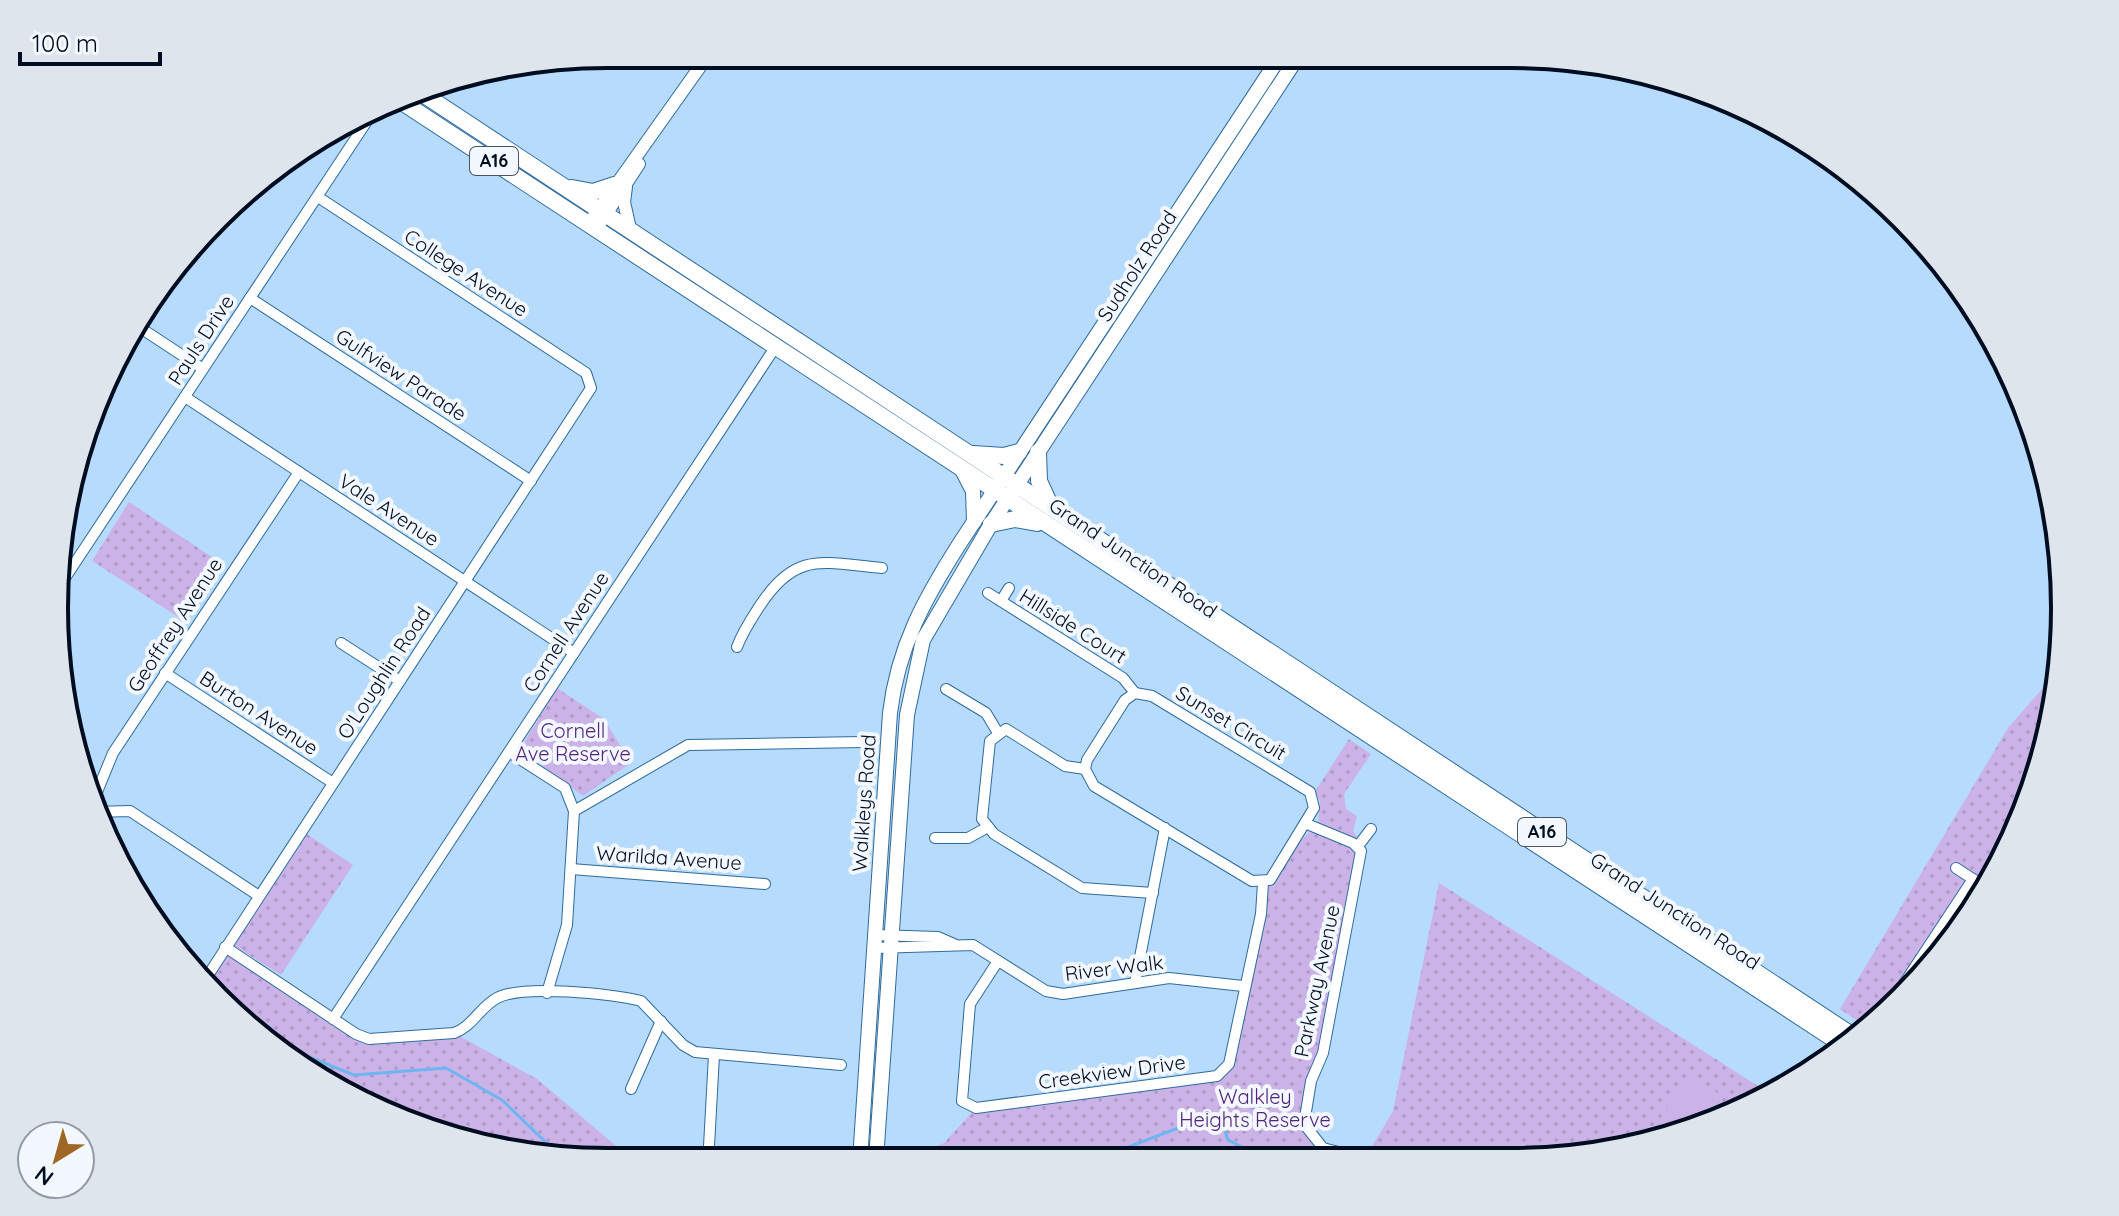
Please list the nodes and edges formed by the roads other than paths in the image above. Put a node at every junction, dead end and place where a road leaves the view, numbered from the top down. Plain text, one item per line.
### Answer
1 (699, 68) edge
2 (1272, 68) edge
3 (1290, 68) edge
4 (430, 98) edge
5 (409, 106) edge
6 (363, 127) edge
7 (620, 185) junction
8 (567, 187) junction
9 (318, 197) junction
10 (603, 211) junction
11 (593, 225) junction
12 (630, 229) junction
13 (250, 298) junction
14 (145, 331) edge
15 (781, 339) junction
16 (203, 369) junction
17 (592, 382) joint
18 (185, 397) junction
19 (1019, 452) junction
20 (1038, 452) junction
21 (964, 460) junction
22 (299, 472) junction
23 (531, 481) junction
24 (1005, 488) junction
25 (1050, 517) junction
26 (982, 523) junction
27 (882, 568) dead end
28 (69, 572) edge
29 (465, 581) junction
30 (1009, 588) dead end
31 (988, 593) dead end
32 (1001, 601) junction
33 (341, 643) dead end
34 (737, 647) dead end
35 (574, 653) junction
36 (165, 673) junction
37 (400, 681) junction
38 (946, 689) dead end
39 (1135, 693) junction
40 (998, 733) junction
41 (863, 742) dead end
42 (509, 752) junction
43 (1085, 769) junction
44 (333, 783) junction
45 (98, 786) edge
46 (574, 811) junction
47 (108, 812) edge
48 (1307, 824) junction
49 (988, 827) junction
50 (1165, 828) junction
51 (1371, 829) dead end
52 (935, 838) dead end
53 (1358, 846) junction
54 (1956, 868) dead end
55 (571, 869) junction
56 (1973, 879) junction
57 (1977, 882) edge
58 (1263, 883) junction
59 (765, 884) dead end
60 (1153, 893) junction
61 (259, 896) junction
62 (874, 941) junction
63 (891, 941) junction
64 (1932, 945) edge
65 (225, 947) junction
66 (998, 961) junction
67 (210, 972) edge
68 (1135, 983) junction
69 (1243, 986) junction
70 (547, 993) junction
71 (333, 1019) junction
72 (661, 1021) junction
73 (1836, 1035) edge
74 (714, 1055) junction
75 (841, 1065) dead end
76 (631, 1089) dead end
77 (709, 1146) dead end
78 (861, 1148) edge
79 (877, 1148) edge
80 (1323, 1148) edge

1 - 7 street
2 - 19 main road, Sudholz Road
3 - 20 main road, Sudholz Road
4 - 8 highway, Grand Junction Road / A16
5 - 11 highway, Grand Junction Road / A16
6 - 9 street, Pauls Drive
7 - 8 highway
7 - 10 street
7 - 12 street
8 - 10 highway, Grand Junction Road / A16
9 - 13 street, Pauls Drive
9 - 17 street, College Avenue
10 - 11 street
10 - 12 highway, Grand Junction Road / A16
11 - 15 highway, Grand Junction Road / A16
12 - 15 highway, Grand Junction Road / A16
13 - 16 street, Pauls Drive
13 - 23 street, Gulfview Parade
14 - 16 street
15 - 21 highway, Grand Junction Road / A16
15 - 35 street, Cornell Avenue
16 - 18 street, Pauls Drive
17 - 23 street, O'Loughlin Road
18 - 22 street, Vale Avenue
18 - 28 street, Pauls Drive
19 - 21 highway
19 - 24 main road, Sudholz Road
20 - 24 main road, Sudholz Road
20 - 25 highway
21 - 24 highway, Grand Junction Road / A16
21 - 26 main road
22 - 29 street, Vale Avenue
22 - 36 street, Geoffrey Avenue
23 - 29 street, O'Loughlin Road
24 - 25 highway, Grand Junction Road / A16
24 - 26 main road, Walkleys Road
25 - 26 highway
25 - 73 highway, Grand Junction Road / A16
26 - 62 main road, Walkleys Road
26 - 63 main road, Walkleys Road
27 - 34 street
29 - 35 street, Vale Avenue
29 - 37 street, O'Loughlin Road
30 - 32 street
31 - 32 street, Hillside Court
32 - 39 street, Hillside Court
33 - 37 street
35 - 42 street, Cornell Avenue
36 - 44 street, Burton Avenue
36 - 45 street, Geoffrey Avenue
37 - 44 street, O'Loughlin Road
38 - 40 street
39 - 43 street
39 - 48 street, Sunset Circuit
40 - 43 street
40 - 49 street
41 - 46 street
42 - 46 street
42 - 71 street, Cornell Avenue
43 - 50 street
44 - 61 street, O'Loughlin Road
46 - 55 street
47 - 61 street
48 - 53 street
48 - 58 street
49 - 52 street
49 - 60 street
50 - 58 street
50 - 60 street
51 - 53 street
53 - 80 street, Parkway Avenue
54 - 56 street
55 - 59 street, Warilda Avenue
55 - 70 street
56 - 57 street
56 - 64 street
58 - 69 street, Creekview Drive
60 - 68 street
61 - 65 street, O'Loughlin Road
62 - 63 street, River Walk
62 - 78 main road, Walkleys Road
63 - 66 street, River Walk
63 - 79 main road, Walkleys Road
65 - 67 street, O'Loughlin Road
65 - 71 street
66 - 68 street, River Walk
66 - 69 street, Creekview Drive
68 - 69 street, River Walk
70 - 71 street
70 - 72 street
72 - 74 street
72 - 76 street
74 - 75 street
74 - 77 street

